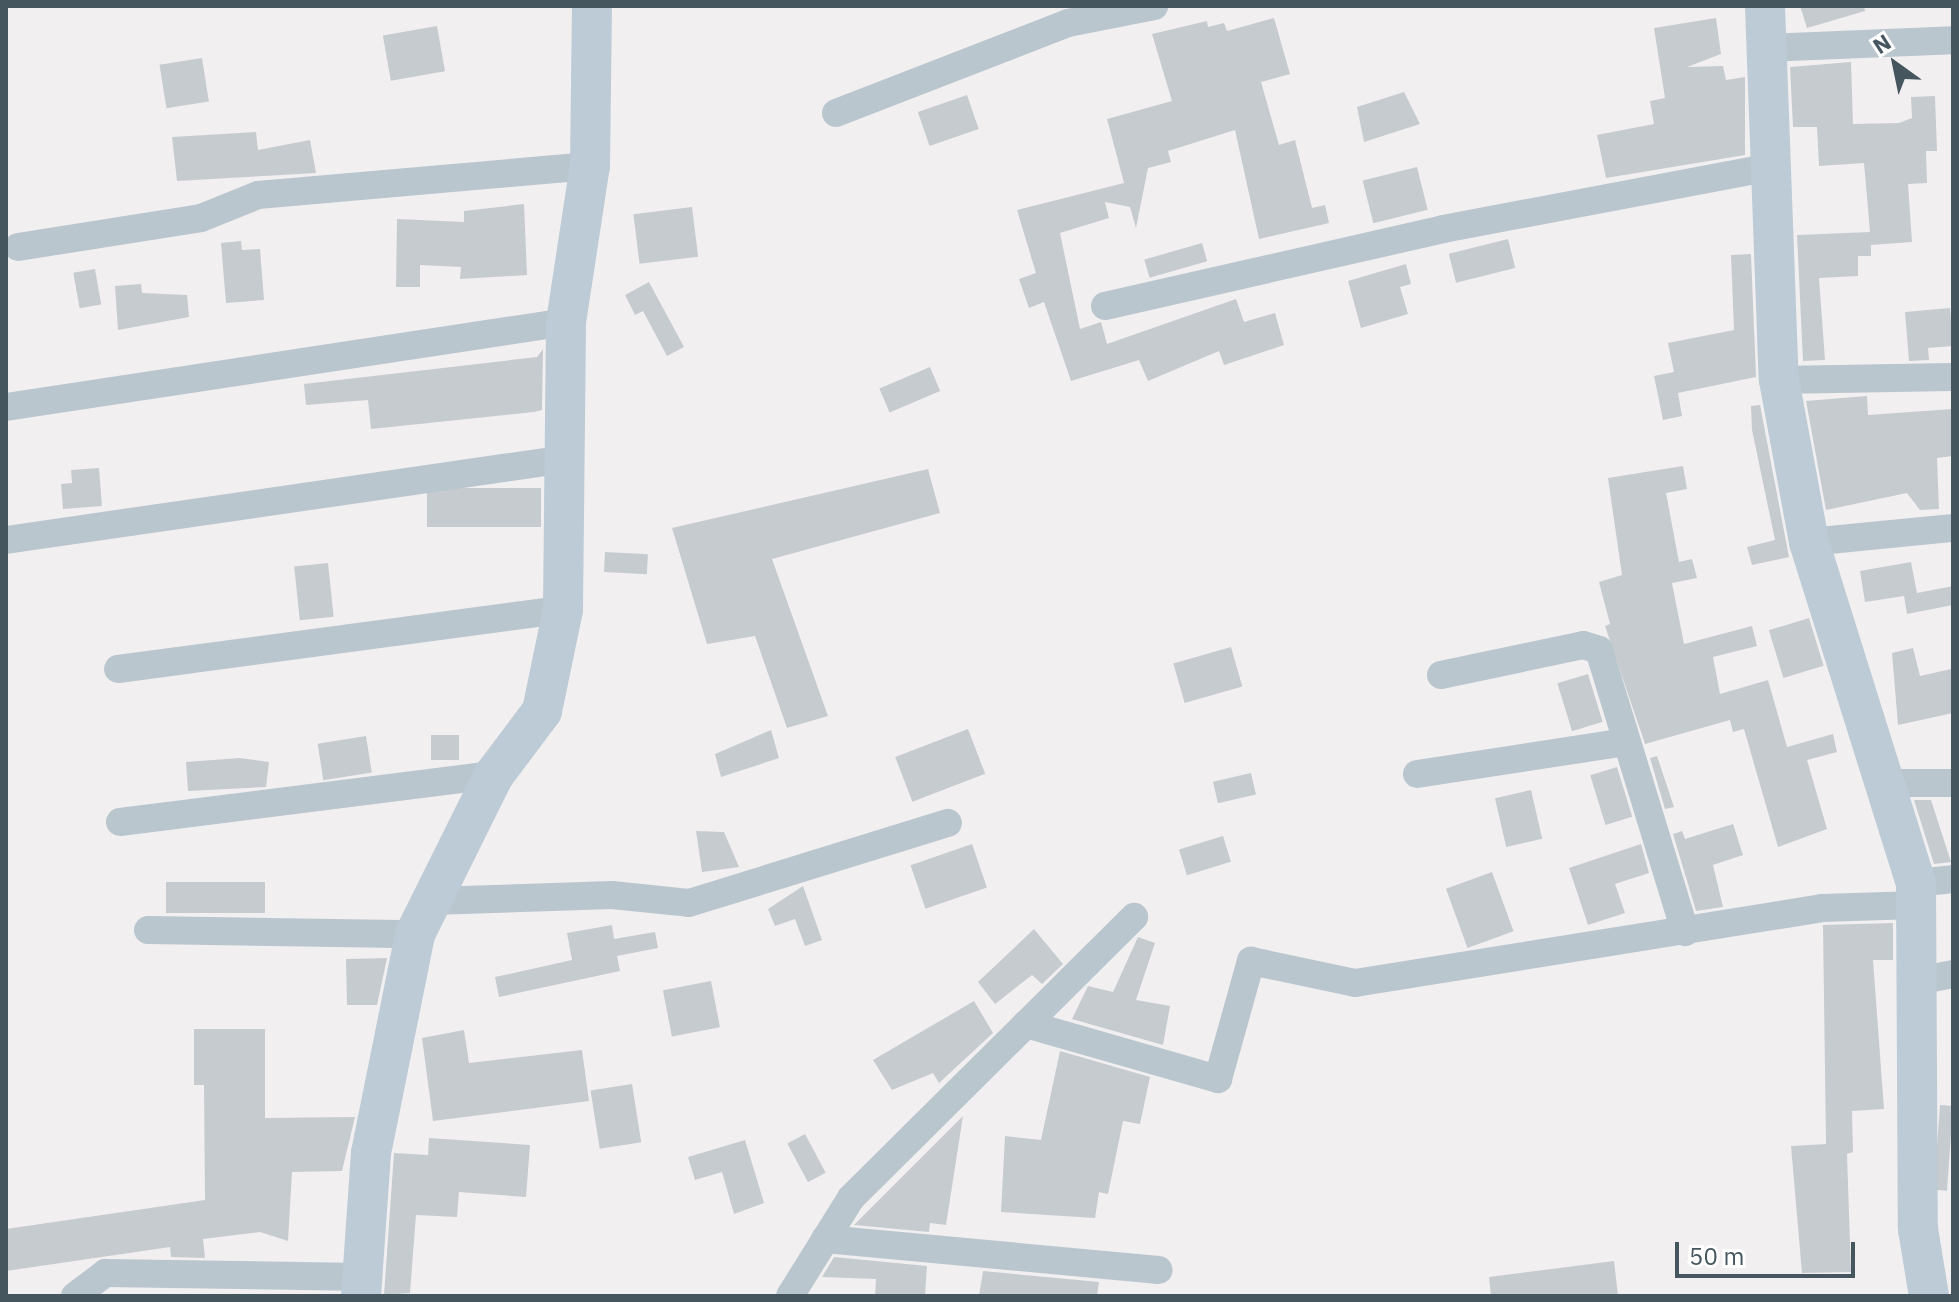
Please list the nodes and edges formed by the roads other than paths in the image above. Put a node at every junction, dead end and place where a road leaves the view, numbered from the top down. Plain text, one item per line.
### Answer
1 (592, 6) edge
2 (1154, 6) edge
3 (1765, 6) edge
4 (1953, 40) edge
5 (1766, 48) junction
6 (836, 113) dead end
7 (590, 166) junction
8 (1767, 168) junction
9 (18, 247) dead end
10 (1105, 306) dead end
11 (566, 322) junction
12 (1953, 377) edge
13 (1779, 380) junction
14 (6, 407) edge
15 (565, 459) junction
16 (1953, 528) edge
17 (6, 540) edge
18 (1809, 542) junction
19 (563, 610) junction
20 (118, 669) dead end
21 (1441, 675) dead end
22 (1627, 742) junction
23 (1417, 774) dead end
24 (494, 775) junction
25 (1885, 783) junction
26 (1953, 783) edge
27 (120, 822) dead end
28 (948, 823) dead end
29 (1929, 889) edge
30 (1134, 917) dead end
31 (424, 918) junction
32 (148, 930) dead end
33 (1685, 932) junction
34 (1935, 978) edge
35 (1026, 1024) junction
36 (825, 1239) junction
37 (1159, 1270) dead end
38 (362, 1286) edge
39 (75, 1296) edge
40 (790, 1296) edge
41 (1929, 1296) edge

1 - 7 street
2 - 6 street
3 - 5 street
4 - 5 street
5 - 8 street
7 - 9 street
7 - 11 street
8 - 10 street
8 - 13 street
11 - 14 street
11 - 15 street
12 - 13 street
13 - 18 street
15 - 17 street
15 - 19 street
16 - 18 street
18 - 25 street
19 - 20 street
19 - 24 street
21 - 22 street
22 - 23 street
22 - 33 street
24 - 27 street
24 - 31 street
25 - 26 street
25 - 29 street
28 - 31 street
29 - 33 street
29 - 34 street
30 - 35 street
31 - 32 street
31 - 38 street
33 - 35 street
34 - 41 street
35 - 36 street
36 - 37 street
36 - 40 street
38 - 39 street

